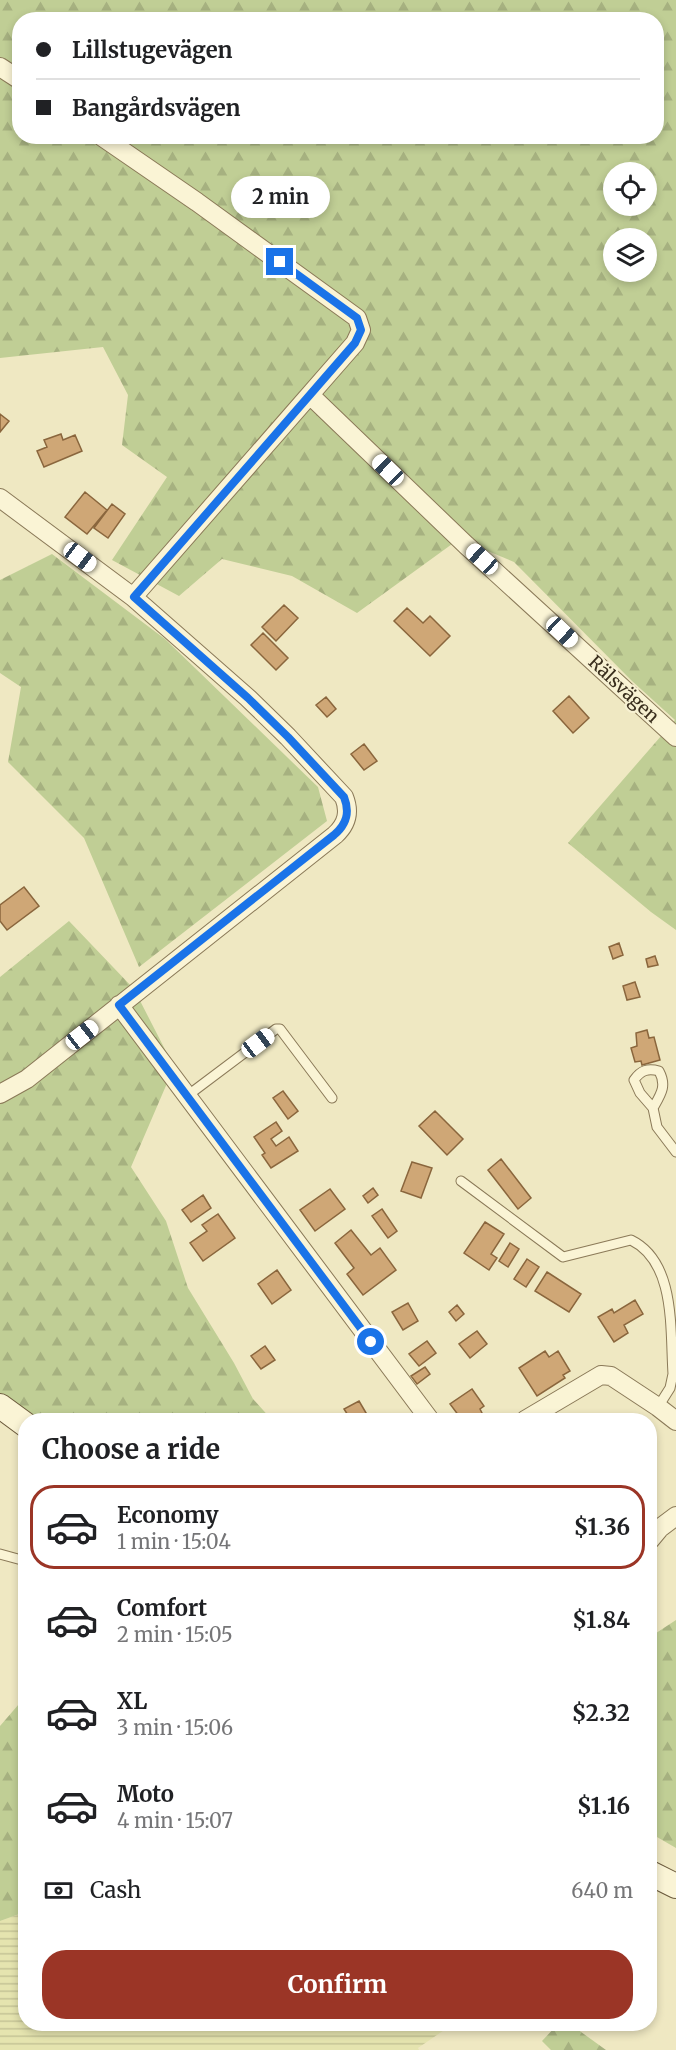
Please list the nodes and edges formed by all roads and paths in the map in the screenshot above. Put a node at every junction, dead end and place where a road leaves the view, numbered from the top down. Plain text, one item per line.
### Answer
1 (113, 144) edge
2 (310, 395) junction
3 (0, 498) edge
4 (134, 597) junction
5 (676, 737) edge
6 (119, 1005) junction
7 (0, 1094) edge
8 (187, 1096) junction
9 (332, 1098) dead end
10 (653, 1108) dead end
11 (676, 1152) edge
12 (461, 1181) dead end
13 (0, 1406) edge
14 (658, 1407) junction
15 (425, 1413) edge
16 (537, 1413) edge
17 (18, 1419) edge
18 (676, 1421) edge
19 (676, 1516) edge
20 (657, 1532) edge
21 (0, 1554) edge
22 (18, 1559) dead end
23 (657, 1876) edge
24 (676, 1886) edge

1 - 2 street
2 - 4 street
2 - 5 street, Rälsvägen
3 - 4 street
4 - 6 street
6 - 7 street
6 - 8 street
8 - 9 lane
8 - 15 street
10 - 11 lane
12 - 14 lane
13 - 17 street
14 - 16 street
14 - 18 street
19 - 20 street
21 - 22 lane
23 - 24 street

